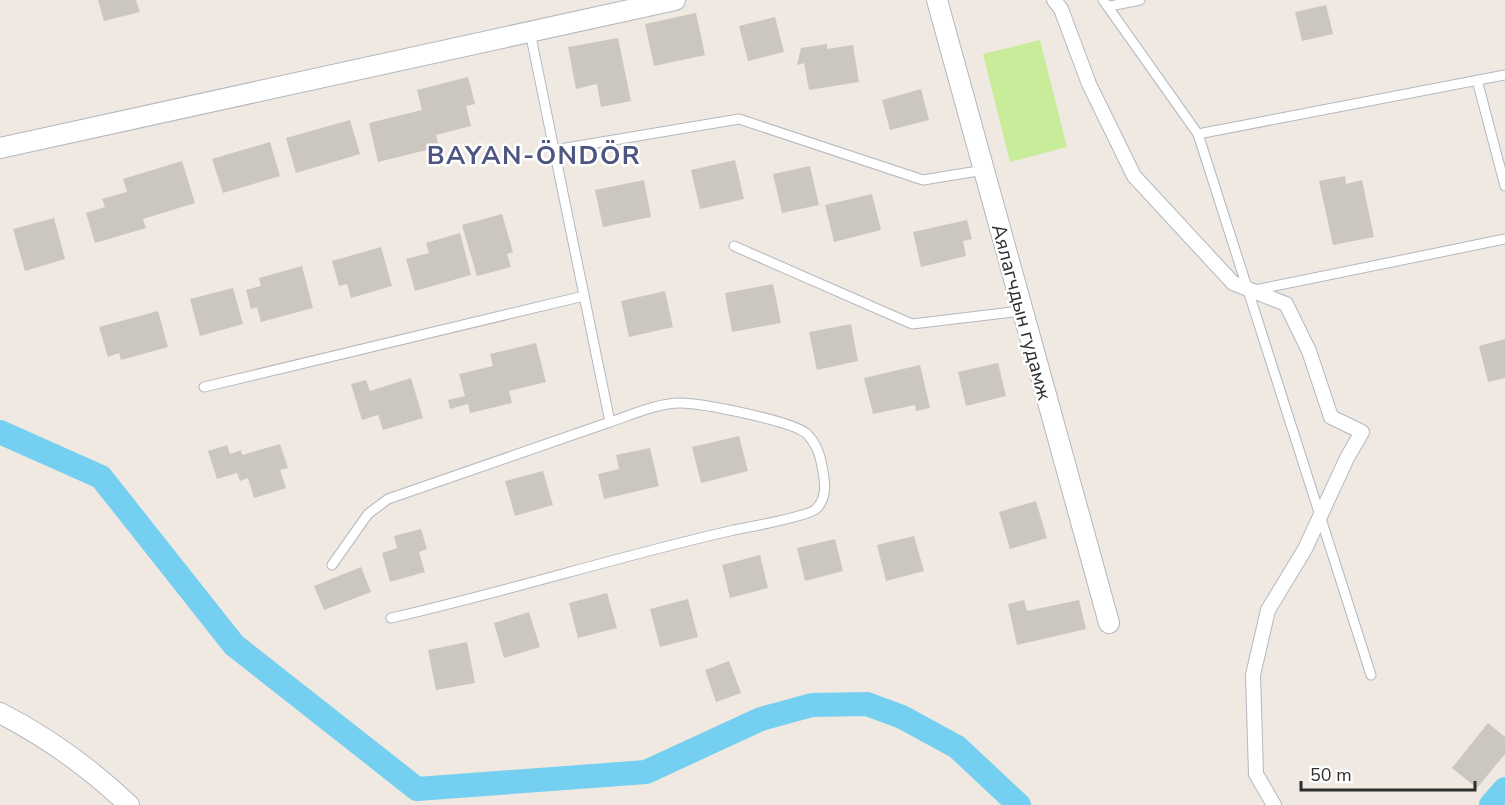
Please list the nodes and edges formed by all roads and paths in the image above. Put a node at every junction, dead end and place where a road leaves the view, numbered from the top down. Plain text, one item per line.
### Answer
1 (675, 0) edge
2 (937, 0) edge
3 (1054, 0) edge
4 (1140, 0) edge
5 (1106, 3) edge
6 (530, 32) junction
7 (1505, 75) edge
8 (1477, 80) junction
9 (1198, 134) junction
10 (0, 148) edge
11 (554, 150) junction
12 (984, 170) junction
13 (1505, 186) edge
14 (1505, 239) edge
15 (734, 246) dead end
16 (1251, 291) junction
17 (584, 296) junction
18 (1021, 311) junction
19 (204, 387) dead end
20 (610, 422) junction
21 (332, 565) dead end
22 (392, 618) dead end
23 (1109, 623) dead end
24 (1371, 675) dead end
25 (0, 713) edge
26 (129, 805) edge
27 (1274, 805) edge

1 - 6 street
2 - 12 street, Аялагчдын гудамж
3 - 16 street
4 - 5 lane
5 - 9 lane
6 - 10 street
6 - 11 lane
7 - 8 lane
8 - 9 lane
8 - 13 lane
9 - 16 lane
11 - 12 lane
11 - 17 lane
12 - 18 street, Аялагчдын гудамж
14 - 16 lane
15 - 18 lane
16 - 24 lane
16 - 27 street
17 - 19 lane
17 - 20 lane
18 - 23 street, Аялагчдын гудамж
20 - 21 lane
20 - 22 lane
25 - 26 street

